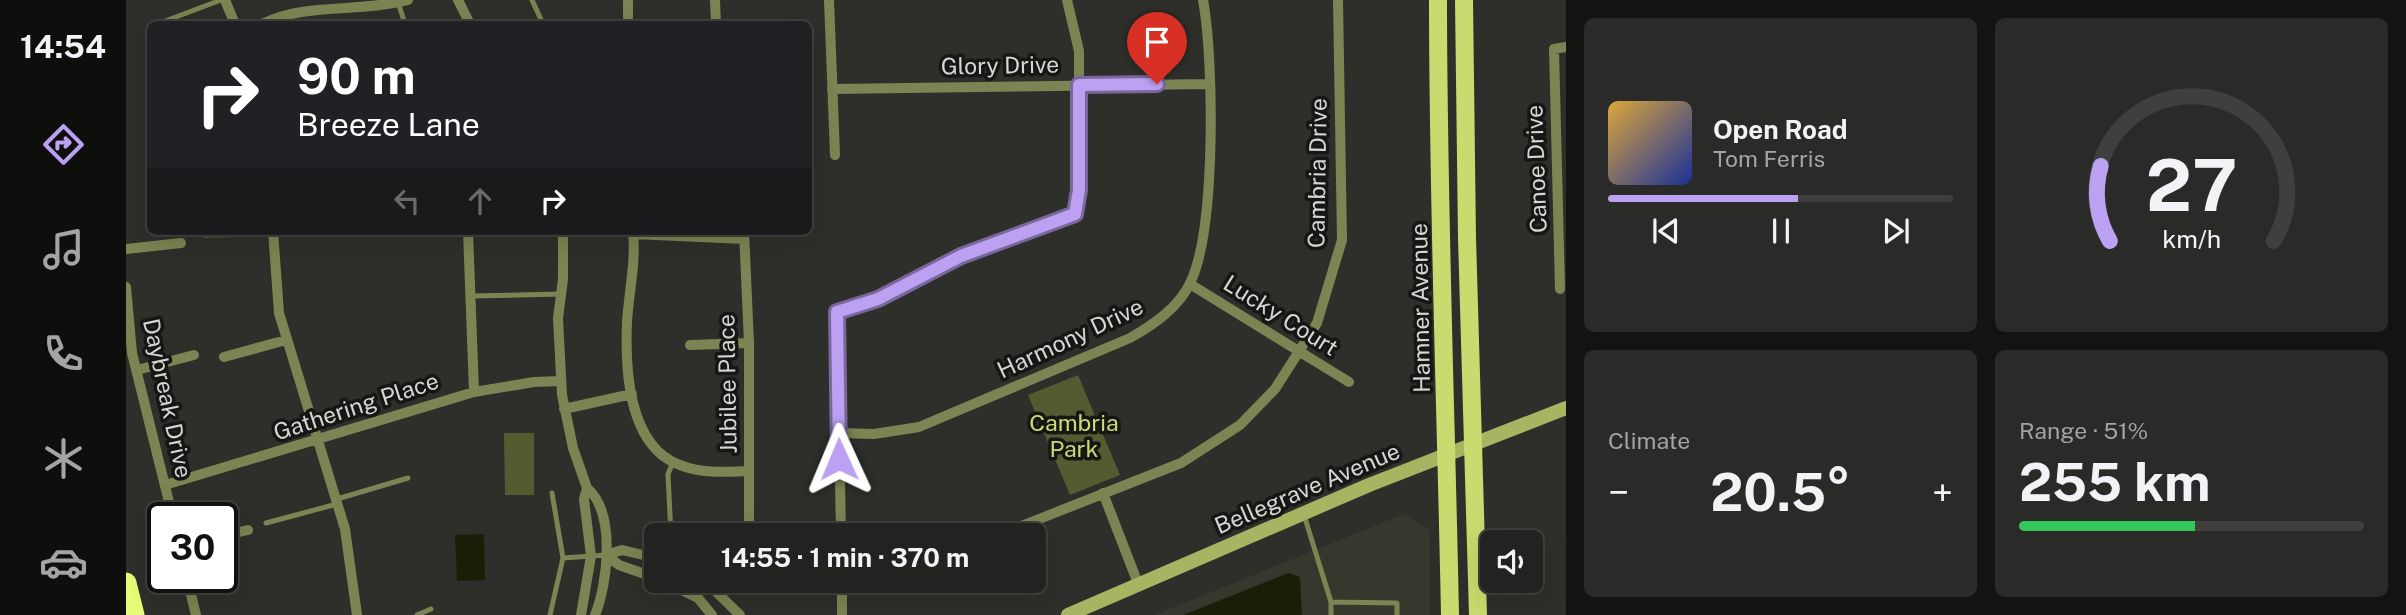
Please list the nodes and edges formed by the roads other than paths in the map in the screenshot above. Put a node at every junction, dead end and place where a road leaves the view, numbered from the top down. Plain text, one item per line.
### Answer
1 (223, 0) edge
2 (458, 0) edge
3 (532, 0) edge
4 (628, 0) edge
5 (715, 0) edge
6 (829, 0) edge
7 (1067, 0) edge
8 (1203, 0) edge
9 (1338, 0) edge
10 (1438, 0) edge
11 (1464, 0) edge
12 (403, 1) edge
13 (165, 21) edge
14 (234, 21) edge
15 (269, 21) edge
16 (405, 21) edge
17 (468, 21) edge
18 (542, 21) edge
19 (628, 21) edge
20 (716, 21) edge
21 (1566, 47) edge
22 (1210, 84) junction
23 (1079, 85) junction
24 (832, 89) junction
25 (835, 155) dead end
26 (273, 235) edge
27 (468, 235) edge
28 (563, 235) edge
29 (633, 235) edge
30 (744, 235) edge
31 (181, 243) dead end
32 (126, 249) edge
33 (1190, 284) junction
34 (126, 287) edge
35 (1560, 289) dead end
36 (562, 294) junction
37 (471, 296) junction
38 (286, 340) junction
39 (749, 343) junction
40 (690, 345) dead end
41 (1299, 350) junction
42 (194, 355) dead end
43 (224, 356) dead end
44 (137, 370) junction
45 (561, 381) junction
46 (1349, 382) dead end
47 (474, 391) junction
48 (632, 394) junction
49 (1566, 408) edge
50 (564, 409) junction
51 (839, 433) junction
52 (317, 441) junction
53 (1474, 442) junction
54 (1448, 452) junction
55 (673, 462) junction
56 (749, 471) junction
57 (408, 478) dead end
58 (165, 485) junction
59 (587, 488) junction
60 (552, 493) dead end
61 (1103, 493) junction
62 (169, 502) edge
63 (336, 502) junction
64 (1304, 513) junction
65 (266, 523) dead end
66 (670, 523) edge
67 (749, 523) edge
68 (841, 523) edge
69 (1028, 523) edge
70 (248, 530) dead end
71 (238, 532) edge
72 (606, 555) junction
73 (644, 555) edge
74 (591, 556) junction
75 (562, 558) junction
76 (644, 574) edge
77 (126, 583) edge
78 (1139, 586) junction
79 (191, 593) edge
80 (686, 593) edge
81 (703, 593) edge
82 (717, 593) edge
83 (842, 593) edge
84 (699, 600) junction
85 (1331, 602) junction
86 (431, 609) dead end
87 (134, 615) edge
88 (196, 615) edge
89 (357, 615) edge
90 (417, 615) edge
91 (550, 615) edge
92 (581, 615) edge
93 (595, 615) edge
94 (712, 615) edge
95 (740, 615) edge
96 (842, 615) edge
97 (1068, 615) edge
98 (1331, 615) edge
99 (1397, 615) edge
100 (1450, 615) edge
101 (1478, 615) edge

1 - 13 lane
1 - 14 street
2 - 17 street
3 - 18 lane
4 - 19 street
5 - 20 street
6 - 24 street
7 - 23 street
8 - 22 street, Harmony Drive
9 - 41 street, Cambria Drive
10 - 54 main road, Hamner Avenue
11 - 53 main road
12 - 15 street
12 - 16 lane
21 - 35 street, Canoe Drive
22 - 23 street, Glory Drive
22 - 33 street, Harmony Drive
23 - 24 street, Glory Drive
23 - 51 street
24 - 25 street
26 - 38 street
27 - 37 street
28 - 36 street
29 - 48 street
30 - 39 street, Jubilee Place
31 - 32 street
33 - 41 street, Lucky Court
33 - 51 street, Harmony Drive
34 - 44 street, Daybreak Drive
36 - 37 lane
36 - 45 street
37 - 47 street
38 - 43 street
38 - 52 street
39 - 40 street
39 - 56 street, Jubilee Place
41 - 46 street, Lucky Court
41 - 61 street, Cambria Drive
42 - 44 street
44 - 58 street, Daybreak Drive
45 - 47 street, Gathering Place
45 - 50 street
47 - 52 street, Gathering Place
48 - 50 street
48 - 55 street
49 - 53 main road, Bellegrave Avenue
50 - 59 street
51 - 68 street
52 - 58 street, Gathering Place
52 - 63 street
53 - 54 main road, Bellegrave Avenue
53 - 101 main road
54 - 64 main road, Bellegrave Avenue
54 - 100 main road, Hamner Avenue
55 - 56 street
55 - 66 lane
56 - 67 street, Jubilee Place
57 - 63 lane
58 - 62 street, Daybreak Drive
59 - 72 street
59 - 74 street
60 - 75 lane
61 - 69 street, Cambria Drive
61 - 78 street
63 - 65 lane
63 - 89 street
64 - 78 main road, Bellegrave Avenue
64 - 85 lane
70 - 71 street
72 - 73 street
72 - 74 lane
72 - 76 street
72 - 93 street
74 - 75 lane
74 - 92 street
75 - 91 lane
77 - 87 highway
78 - 97 main road, Bellegrave Avenue
79 - 88 street
80 - 84 street
81 - 84 street
82 - 95 street
83 - 96 street
84 - 94 street
85 - 98 lane
85 - 99 lane
86 - 90 lane

